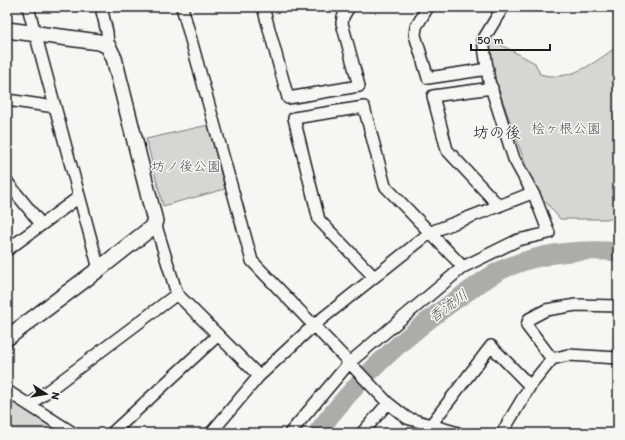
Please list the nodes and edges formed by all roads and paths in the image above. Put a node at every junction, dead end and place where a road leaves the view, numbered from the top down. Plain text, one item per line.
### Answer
1 (28, 7) edge
2 (101, 7) edge
3 (182, 7) edge
4 (264, 7) edge
5 (349, 7) edge
6 (428, 7) edge
7 (503, 7) edge
8 (7, 30) edge
9 (36, 34) junction
10 (108, 46) junction
11 (488, 69) junction
12 (492, 88) junction
13 (7, 100) edge
14 (55, 107) junction
15 (7, 182) edge
16 (532, 193) junction
17 (78, 197) junction
18 (499, 206) junction
19 (41, 224) junction
20 (154, 225) junction
21 (431, 232) junction
22 (7, 250) edge
23 (463, 267) junction
24 (99, 269) junction
25 (374, 278) junction
26 (177, 294) junction
27 (618, 306) edge
28 (314, 325) junction
29 (218, 336) junction
30 (7, 338) edge
31 (618, 358) edge
32 (552, 359) junction
33 (352, 366) junction
34 (259, 376) junction
35 (530, 386) junction
36 (7, 391) edge
37 (385, 400) junction
38 (29, 405) junction
39 (430, 426) junction
40 (73, 433) edge
41 (112, 433) edge
42 (211, 433) edge
43 (290, 433) edge
44 (362, 433) edge
45 (458, 433) edge
46 (502, 433) edge

1 - 9 street
2 - 10 street
3 - 28 street
4 - 5 street
6 - 11 street
7 - 11 street
8 - 9 street
9 - 10 street
9 - 14 street
10 - 20 street
11 - 12 street
12 - 16 street
12 - 18 street
13 - 14 street
14 - 17 street
15 - 19 street
16 - 18 street
16 - 23 street
17 - 19 street
17 - 24 street
18 - 21 street
19 - 22 street
20 - 24 street
20 - 26 street
21 - 23 street
21 - 25 street
21 - 25 street
23 - 33 street
24 - 30 street
25 - 28 street
26 - 29 street
26 - 38 street
27 - 32 street
28 - 33 street
28 - 34 street
29 - 34 street
29 - 41 street
31 - 32 street
32 - 35 street
33 - 37 street
33 - 43 street
34 - 42 street
35 - 39 street
35 - 46 street
36 - 38 street
37 - 39 street
37 - 44 street
38 - 40 street
39 - 45 street

